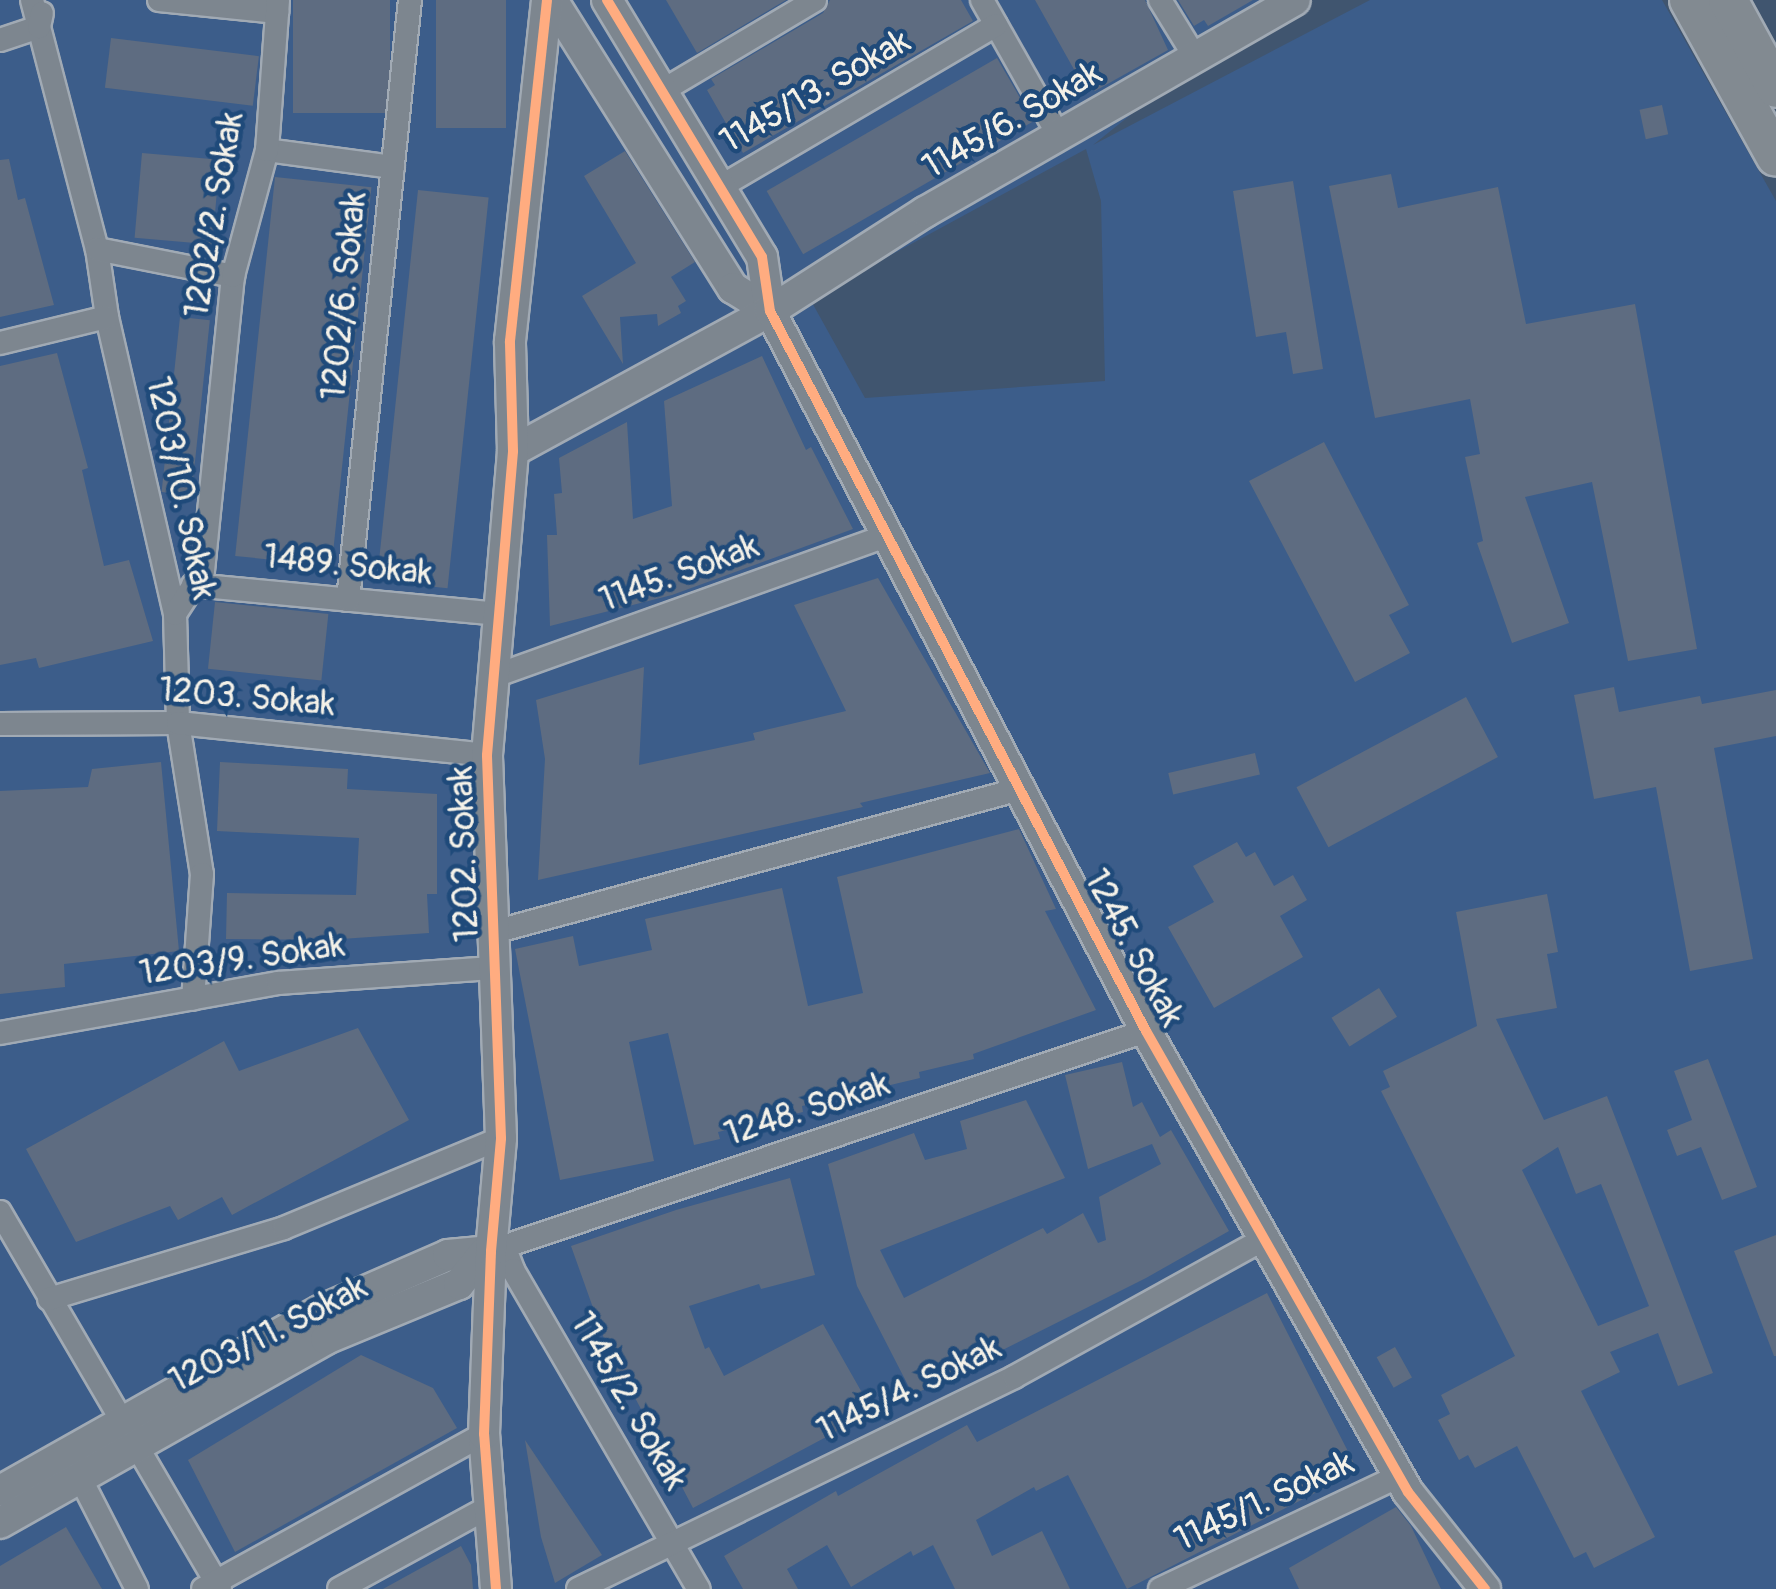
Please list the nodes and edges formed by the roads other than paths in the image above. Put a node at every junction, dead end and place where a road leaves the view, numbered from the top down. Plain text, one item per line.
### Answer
1 (32, 0) edge
2 (45, 0) edge
3 (159, 0) edge
4 (410, 0) edge
5 (550, 0) edge
6 (607, 0) edge
7 (815, 0) edge
8 (982, 0) edge
9 (1160, 0) edge
10 (1295, 0) edge
11 (1689, 0) edge
12 (1728, 0) edge
13 (278, 6) edge
14 (996, 25) junction
15 (39, 27) junction
16 (0, 40) edge
17 (1195, 58) junction
18 (1776, 88) edge
19 (662, 91) junction
20 (1058, 136) junction
21 (267, 150) junction
22 (1776, 157) edge
23 (393, 167) junction
24 (720, 187) junction
25 (97, 249) junction
26 (233, 276) junction
27 (770, 311) junction
28 (107, 317) junction
29 (0, 343) edge
30 (513, 450) junction
31 (888, 535) junction
32 (193, 585) junction
33 (348, 600) junction
34 (175, 614) junction
35 (497, 614) junction
36 (492, 677) junction
37 (178, 723) junction
38 (0, 724) edge
39 (487, 755) junction
40 (1020, 789) junction
41 (494, 932) junction
42 (495, 968) junction
43 (193, 999) junction
44 (1146, 1031) junction
45 (0, 1033) edge
46 (501, 1138) junction
47 (0, 1212) edge
48 (1264, 1239) junction
49 (493, 1250) junction
50 (49, 1299) junction
51 (484, 1434) junction
52 (129, 1435) junction
53 (74, 1466) junction
54 (1399, 1476) junction
55 (0, 1491) edge
56 (487, 1508) junction
57 (0, 1522) edge
58 (670, 1543) junction
59 (213, 1587) edge
60 (137, 1589) edge
61 (338, 1589) edge
62 (496, 1589) edge
63 (578, 1589) edge
64 (699, 1589) edge
65 (1160, 1589) edge
66 (1485, 1589) edge

1 - 15 street, 1203/10. Sokak
2 - 15 street
3 - 13 street
4 - 23 street, 1202/6. Sokak
5 - 27 street
5 - 30 street, 1202. Sokak
6 - 19 street
7 - 19 street
8 - 14 street
9 - 17 street
10 - 17 street, 1145/6. Sokak
11 - 22 main road
12 - 18 main road
13 - 21 street, 1202/2. Sokak
14 - 20 street
14 - 24 street, 1145/13. Sokak
15 - 16 street
15 - 25 street, 1203/10. Sokak
17 - 20 street, 1145/6. Sokak
19 - 24 street
20 - 27 street, 1145/6. Sokak
21 - 23 street
21 - 26 street, 1202/2. Sokak
23 - 33 street, 1202/6. Sokak
24 - 27 street
25 - 26 street
25 - 28 street, 1203/10. Sokak
26 - 32 street, 1202/2. Sokak
27 - 30 street, 1145/6. Sokak
27 - 31 street, 1245. Sokak
28 - 29 street
28 - 34 street, 1203/10. Sokak
30 - 35 street, 1202. Sokak
31 - 36 street, 1145. Sokak
31 - 40 street, 1245. Sokak
32 - 33 street, 1489. Sokak
32 - 34 street, 1202/2. Sokak
33 - 35 street, 1489. Sokak
34 - 37 street, 1203/10. Sokak
35 - 36 street, 1202. Sokak
36 - 39 street, 1202. Sokak
37 - 38 street, 1203. Sokak
37 - 39 street, 1203. Sokak
37 - 43 street, 1203/10. Sokak
39 - 41 street, 1202. Sokak
40 - 41 street
40 - 44 street, 1245. Sokak
41 - 42 street, 1202. Sokak
42 - 43 street, 1203/9. Sokak
42 - 46 street, 1202. Sokak
43 - 45 street, 1203/9. Sokak
44 - 48 street, 1245. Sokak
44 - 49 street, 1248. Sokak
46 - 49 street, 1202. Sokak
46 - 50 street
47 - 50 street
48 - 54 street, 1245. Sokak
48 - 58 street, 1145/4. Sokak
49 - 51 street, 1202. Sokak
49 - 52 street, 1203/11. Sokak
49 - 58 street, 1145/2. Sokak
50 - 52 street
51 - 56 street, 1202. Sokak
51 - 59 street
52 - 53 street, 1203/11. Sokak
52 - 59 street
53 - 55 street
53 - 57 street
53 - 60 street
54 - 65 street, 1145/1. Sokak
54 - 66 street, 1245. Sokak
56 - 61 street
56 - 62 street, 1202. Sokak
58 - 63 street, 1145/4. Sokak
58 - 64 street, 1145/2. Sokak

